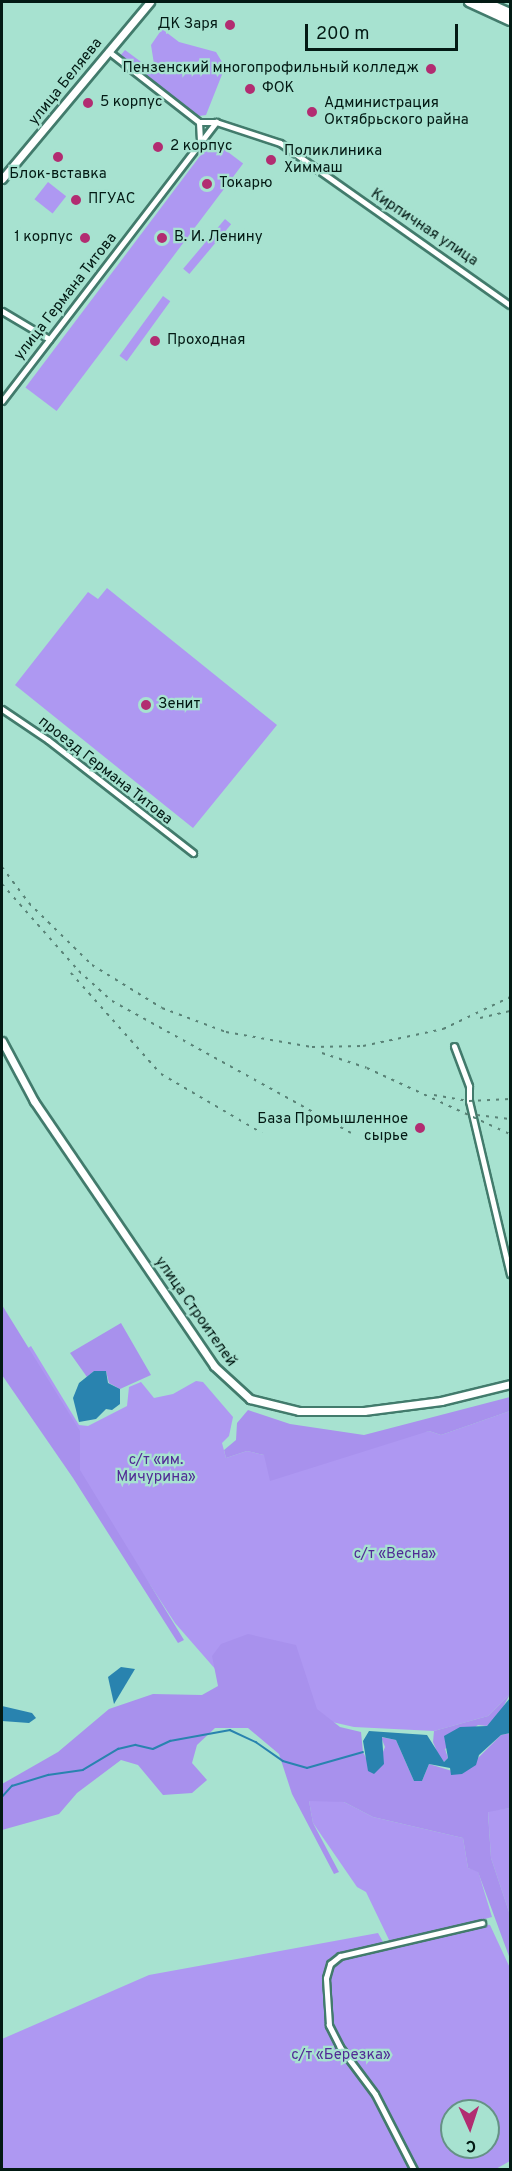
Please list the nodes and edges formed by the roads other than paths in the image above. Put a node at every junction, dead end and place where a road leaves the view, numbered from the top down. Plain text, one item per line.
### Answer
1 (150, 2) edge
2 (469, 2) edge
3 (487, 2) edge
4 (510, 13) edge
5 (510, 21) edge
6 (108, 51) junction
7 (200, 122) junction
8 (216, 122) junction
9 (200, 143) junction
10 (2, 179) edge
11 (510, 305) edge
12 (2, 311) edge
13 (49, 339) junction
14 (2, 401) edge
15 (2, 709) edge
16 (193, 853) dead end
17 (2, 1041) edge
18 (454, 1046) dead end
19 (510, 1274) edge
20 (510, 1384) edge
21 (482, 1923) dead end
22 (414, 2169) edge

1 - 6 main road, улица Беляева
2 - 5 main road
3 - 4 main road
6 - 7 street
6 - 10 main road, улица Беляева
7 - 8 street, Кирпичная улица
7 - 9 street
8 - 9 street, улица Германа Титова
8 - 11 street, Кирпичная улица
9 - 13 street, улица Германа Титова
12 - 13 street
13 - 14 street, улица Германа Титова
15 - 16 street, проезд Германа Титова
17 - 20 main road, улица Строителей
18 - 19 street
21 - 22 street

